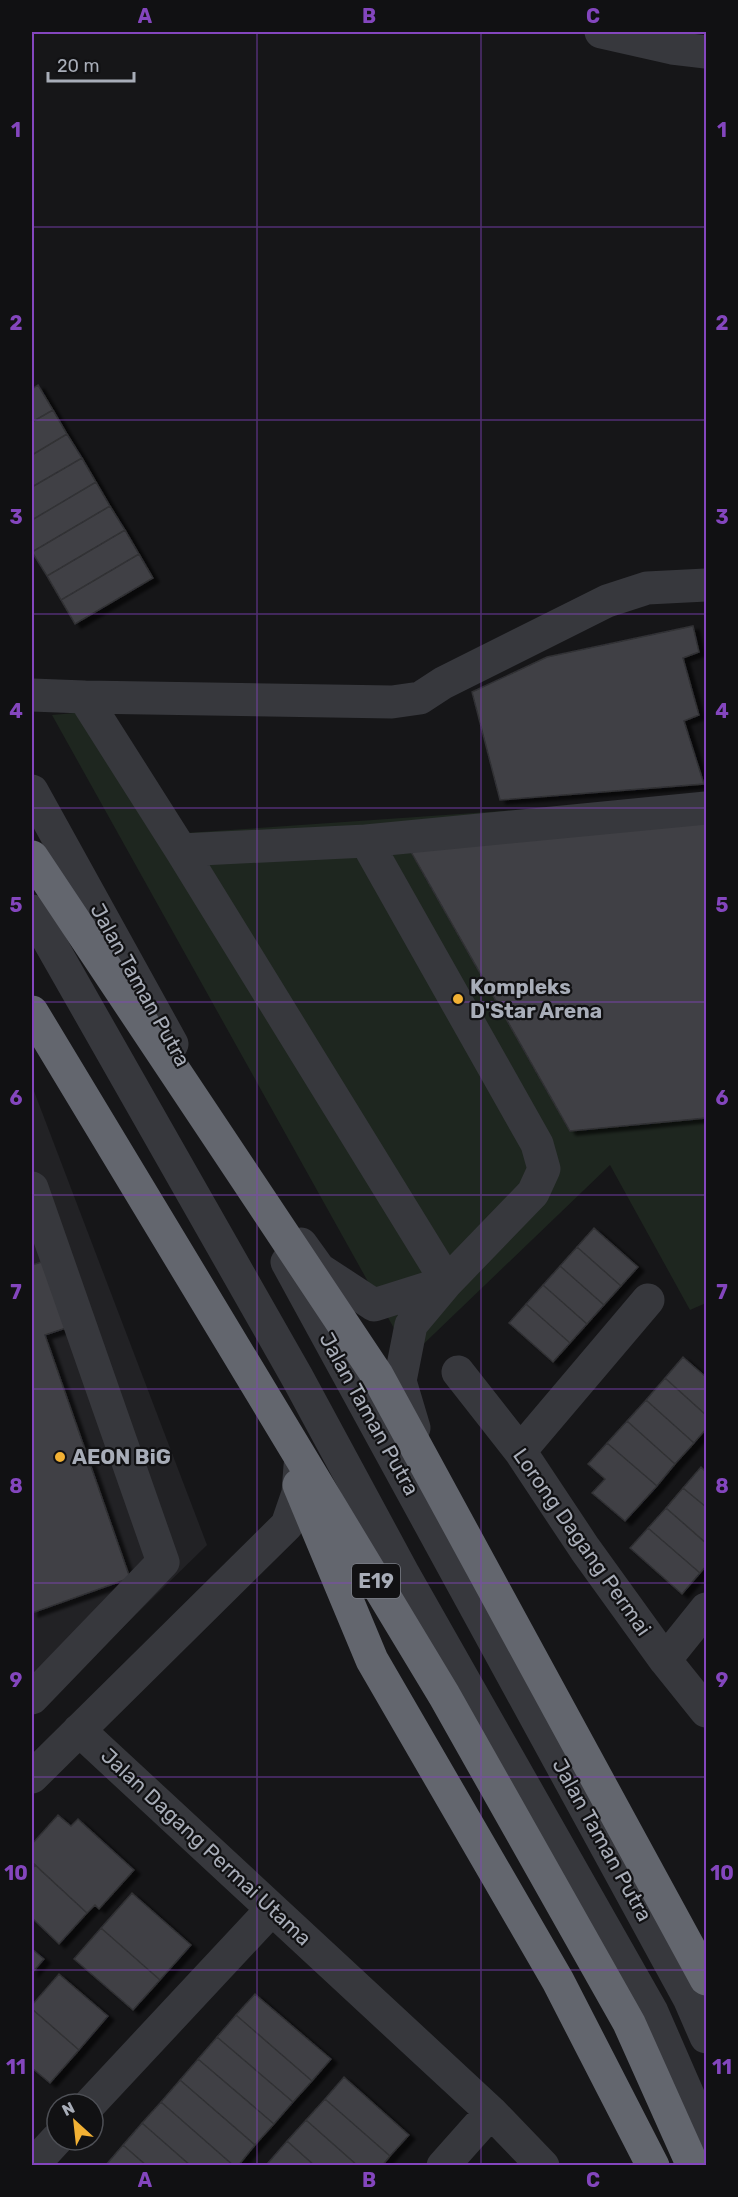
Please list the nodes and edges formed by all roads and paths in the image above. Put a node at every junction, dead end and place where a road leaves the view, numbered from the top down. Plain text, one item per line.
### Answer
1 (601, 32) edge
2 (706, 52) edge
3 (706, 585) edge
4 (32, 695) edge
5 (84, 698) junction
6 (32, 791) edge
7 (706, 808) edge
8 (366, 841) junction
9 (181, 850) junction
10 (32, 857) edge
11 (78, 874) junction
12 (32, 894) edge
13 (32, 911) edge
14 (32, 1012) edge
15 (230, 1149) junction
16 (32, 1188) edge
17 (447, 1282) junction
18 (648, 1300) dead end
19 (458, 1372) dead end
20 (253, 1375) junction
21 (297, 1377) junction
22 (520, 1451) junction
23 (287, 1525) junction
24 (403, 1573) junction
25 (465, 1589) junction
26 (706, 1609) edge
27 (665, 1660) junction
28 (32, 1698) edge
29 (706, 1711) edge
30 (79, 1730) junction
31 (32, 1777) edge
32 (272, 1909) junction
33 (706, 1979) edge
34 (706, 2037) edge
35 (101, 2092) edge
36 (491, 2112) junction
37 (706, 2136) edge
38 (45, 2152) edge
39 (32, 2166) edge
40 (443, 2166) edge
41 (543, 2166) edge
42 (653, 2166) edge
43 (693, 2166) edge

1 - 2 street
3 - 5 street
4 - 5 street
5 - 9 street
6 - 11 street, Jalan Taman Putra
7 - 8 street
8 - 9 street
8 - 17 street
9 - 17 street
10 - 33 highway
11 - 12 street
11 - 15 street, Jalan Taman Putra
13 - 21 street, Jalan Taman Putra
14 - 20 highway, E19
15 - 17 street
15 - 25 street, Jalan Taman Putra
16 - 28 street
17 - 25 street
18 - 22 street
19 - 22 street, Lorong Dagang Permai
20 - 42 highway
20 - 43 highway, E19
21 - 23 street
21 - 24 street, Jalan Taman Putra
22 - 27 street, Lorong Dagang Permai
23 - 24 street
23 - 30 street
24 - 37 street, Jalan Taman Putra
25 - 34 street, Jalan Taman Putra
26 - 27 street
27 - 29 street, Lorong Dagang Permai
30 - 31 street
30 - 32 street, Jalan Dagang Permai Utama
32 - 35 street
32 - 36 street, Jalan Dagang Permai Utama
36 - 40 street
36 - 41 street, Jalan Dagang Permai Utama
38 - 39 street

